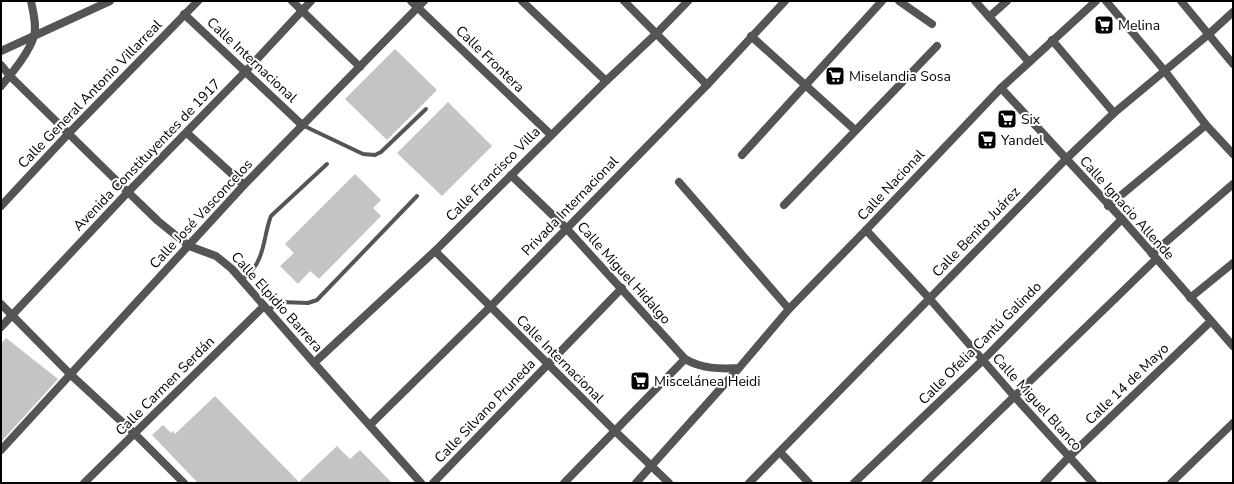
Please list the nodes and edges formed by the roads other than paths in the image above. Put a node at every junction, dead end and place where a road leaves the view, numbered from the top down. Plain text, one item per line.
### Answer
1 (31, 1) edge
2 (110, 1) edge
3 (198, 1) edge
4 (292, 1) edge
5 (311, 1) edge
6 (410, 1) edge
7 (424, 1) edge
8 (522, 1) edge
9 (624, 1) edge
10 (688, 1) edge
11 (785, 1) edge
12 (882, 1) edge
13 (899, 1) edge
14 (975, 1) edge
15 (1007, 1) edge
16 (1096, 1) edge
17 (1106, 1) edge
18 (1181, 1) edge
19 (418, 8) junction
20 (302, 10) junction
21 (1233, 12) edge
22 (184, 14) junction
23 (989, 17) junction
24 (932, 24) dead end
25 (657, 33) junction
26 (1209, 34) junction
27 (34, 36) junction
28 (751, 36) junction
29 (1052, 40) junction
30 (937, 46) dead end
31 (1, 51) edge
32 (1029, 62) junction
33 (1233, 64) edge
34 (1, 65) edge
35 (360, 67) junction
36 (1164, 70) junction
37 (245, 72) junction
38 (10, 76) junction
39 (606, 81) junction
40 (706, 85) junction
41 (1, 86) edge
42 (805, 86) junction
43 (1001, 88) junction
44 (426, 109) dead end
45 (1114, 113) junction
46 (302, 125) junction
47 (1206, 125) junction
48 (855, 130) junction
49 (69, 133) junction
50 (187, 133) junction
51 (551, 135) junction
52 (1233, 154) edge
53 (742, 155) dead end
54 (1066, 159) junction
55 (327, 164) dead end
56 (511, 175) junction
57 (679, 182) dead end
58 (1233, 184) edge
59 (244, 185) junction
60 (128, 192) junction
61 (417, 196) dead end
62 (784, 205) dead end
63 (1, 206) edge
64 (1108, 206) junction
65 (1122, 220) junction
66 (567, 229) junction
67 (866, 230) junction
68 (189, 246) junction
69 (435, 251) junction
70 (1154, 256) junction
71 (1233, 263) edge
72 (242, 280) junction
73 (622, 288) junction
74 (930, 298) junction
75 (1190, 298) junction
76 (1, 304) edge
77 (490, 307) junction
78 (266, 308) junction
79 (789, 309) junction
80 (12, 315) junction
81 (1211, 321) junction
82 (1, 326) edge
83 (1232, 342) edge
84 (685, 359) junction
85 (983, 360) junction
86 (314, 363) junction
87 (548, 365) junction
88 (739, 368) junction
89 (70, 374) junction
90 (1014, 396) junction
91 (1233, 423) edge
92 (370, 425) junction
93 (615, 431) junction
94 (135, 434) junction
95 (1, 450) edge
96 (780, 452) junction
97 (1069, 457) junction
98 (651, 466) junction
99 (84, 483) edge
100 (184, 483) edge
101 (421, 483) edge
102 (433, 483) edge
103 (564, 483) edge
104 (636, 483) edge
105 (669, 483) edge
106 (749, 483) edge
107 (809, 483) edge
108 (854, 483) edge
109 (926, 483) edge
110 (1044, 483) edge
111 (1094, 483) edge
112 (1171, 483) edge

1 - 27 street
2 - 27 street
3 - 22 street, Calle General Antonio Villarreal
4 - 20 street
5 - 20 street, Avenida Constituyentes de 1917
6 - 19 street, Calle Frontera
7 - 19 street, Calle José Vasconcelos
8 - 39 street
9 - 25 street
10 - 25 street, Calle Francisco Villa
11 - 28 street, Privada Internacional
12 - 42 street
13 - 24 street
14 - 23 street
15 - 23 street
16 - 29 street, Calle Nacional
17 - 36 street
18 - 26 street
19 - 35 street, Calle José Vasconcelos
19 - 51 street, Calle Frontera
20 - 35 street
20 - 37 street, Avenida Constituyentes de 1917
21 - 26 street, Calle Benito Juárez
22 - 37 street, Calle Internacional
22 - 49 street, Calle General Antonio Villarreal
23 - 32 street
25 - 39 street, Calle Francisco Villa
25 - 40 street
26 - 33 street
26 - 36 street, Calle Benito Juárez
27 - 31 street
27 - 38 street
28 - 40 street, Privada Internacional
28 - 42 street
29 - 32 street, Calle Nacional
29 - 45 street
30 - 48 street
32 - 43 street, Calle Nacional
34 - 38 street, Calle Elpidio Barrera
35 - 46 street, Calle José Vasconcelos
36 - 45 street, Calle Benito Juárez
36 - 47 street
37 - 46 street, Calle Internacional
37 - 50 street, Avenida Constituyentes de 1917
38 - 41 street
38 - 49 street, Calle Elpidio Barrera
39 - 51 street, Calle Francisco Villa
40 - 66 street, Privada Internacional
42 - 48 street
42 - 53 street
43 - 54 street, Calle Ignacio Allende
43 - 67 street, Calle Nacional
44 - 46 lane
45 - 54 street, Calle Benito Juárez
46 - 59 street, Calle José Vasconcelos
47 - 52 street
47 - 64 street
48 - 62 street
49 - 60 street, Calle Elpidio Barrera
49 - 63 street, Calle General Antonio Villarreal
50 - 59 street
50 - 60 street, Avenida Constituyentes de 1917
51 - 56 street, Calle Francisco Villa
54 - 64 street, Calle Ignacio Allende
54 - 74 street, Calle Benito Juárez
55 - 72 lane
56 - 66 street, Calle Miguel Hidalgo
56 - 69 street, Calle Francisco Villa
57 - 79 street
58 - 70 street
59 - 68 street, Calle José Vasconcelos
60 - 68 street, Calle Elpidio Barrera
60 - 80 street, Avenida Constituyentes de 1917
61 - 78 lane
64 - 65 street, Calle Ignacio Allende
65 - 70 street, Calle Ignacio Allende
65 - 85 street, Calle Ofelia Cantú Galindo
66 - 73 street, Calle Miguel Hidalgo
66 - 77 street, Privada Internacional
67 - 74 street, Calle Miguel Blanco
67 - 79 street, Calle Nacional
68 - 72 street, Calle Elpidio Barrera
68 - 89 street, Calle José Vasconcelos
69 - 77 street, Calle Internacional
69 - 86 street, Calle Francisco Villa
70 - 75 street, Calle Ignacio Allende
70 - 90 street
71 - 75 street
72 - 78 street, Calle Elpidio Barrera
73 - 84 street, Calle Miguel Hidalgo
73 - 87 street, Calle Silvano Pruneda
74 - 85 street, Calle Miguel Blanco
74 - 96 street, Calle Benito Juárez
75 - 81 street, Calle Ignacio Allende
76 - 80 street
77 - 87 street, Calle Internacional
77 - 92 street, Privada Internacional
78 - 86 street, Calle Elpidio Barrera
78 - 94 street, Calle Carmen Serdán
79 - 88 street, Calle Nacional
80 - 82 street, Avenida Constituyentes de 1917
80 - 89 street
81 - 83 street, Calle Ignacio Allende
81 - 97 street, Calle 14 de Mayo
84 - 88 street, Calle Miguel Hidalgo
84 - 93 street
85 - 90 street, Calle Miguel Blanco
85 - 108 street, Calle Ofelia Cantú Galindo
86 - 92 street, Calle Elpidio Barrera
87 - 93 street, Calle Internacional
87 - 102 street, Calle Silvano Pruneda
88 - 98 street, Calle Nacional
89 - 94 street
89 - 95 street, Calle José Vasconcelos
90 - 97 street, Calle Miguel Blanco
90 - 109 street
91 - 112 street
92 - 101 street, Calle Elpidio Barrera
93 - 98 street, Calle Internacional
93 - 103 street
94 - 99 street, Calle Carmen Serdán
94 - 100 street
96 - 106 street, Calle Benito Juárez
96 - 107 street
97 - 110 street, Calle 14 de Mayo
97 - 111 street, Calle Miguel Blanco
98 - 104 street, Calle Nacional
98 - 105 street, Calle Internacional

